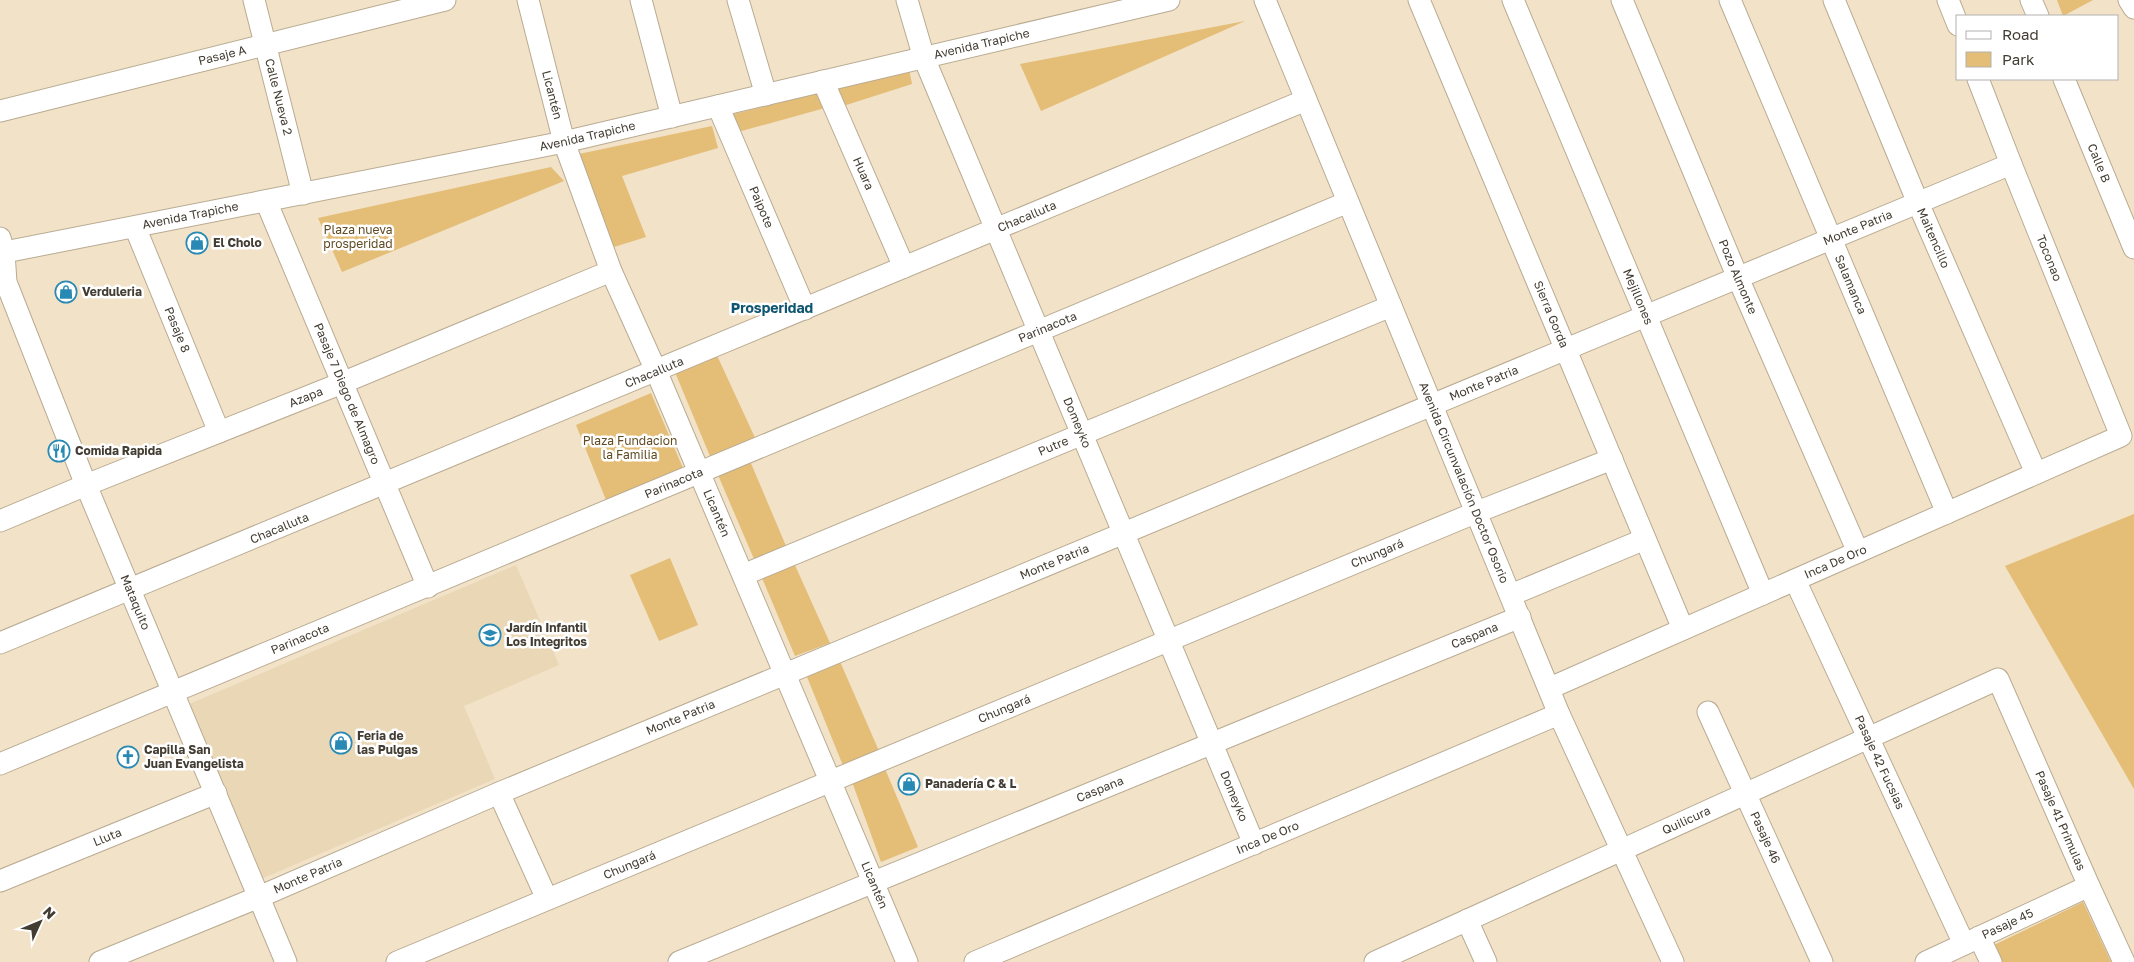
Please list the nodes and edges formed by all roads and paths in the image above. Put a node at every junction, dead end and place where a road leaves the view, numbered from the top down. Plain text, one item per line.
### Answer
1 (254, 0) edge
2 (445, 0) edge
3 (528, 0) edge
4 (641, 0) edge
5 (738, 0) edge
6 (907, 0) edge
7 (1169, 0) edge
8 (1265, 0) edge
9 (1419, 0) edge
10 (1513, 0) edge
11 (1622, 0) edge
12 (1730, 0) edge
13 (1834, 0) edge
14 (1948, 0) edge
15 (2031, 0) edge
16 (2129, 0) edge
17 (1146, 3) edge
18 (2134, 8) edge
19 (2038, 15) edge
20 (1956, 20) edge
21 (265, 45) junction
22 (924, 58) junction
23 (1978, 80) edge
24 (2064, 80) edge
25 (823, 81) junction
26 (766, 95) junction
27 (1306, 100) junction
28 (718, 106) junction
29 (0, 111) edge
30 (672, 117) junction
31 (564, 142) junction
32 (2011, 164) junction
33 (303, 194) junction
34 (266, 201) junction
35 (1348, 202) junction
36 (1918, 203) junction
37 (135, 227) junction
38 (996, 229) junction
39 (1831, 239) junction
40 (1, 248) edge
41 (2134, 248) edge
42 (904, 267) junction
43 (611, 271) junction
44 (1738, 278) junction
45 (1391, 306) junction
46 (805, 308) junction
47 (1646, 316) junction
48 (1038, 331) junction
49 (1566, 349) junction
50 (657, 372) junction
51 (342, 383) junction
52 (1432, 405) junction
53 (219, 432) junction
54 (1082, 434) junction
55 (2121, 436) joint
56 (1612, 458) junction
57 (700, 473) junction
58 (2036, 474) junction
59 (385, 484) junction
60 (86, 485) junction
61 (1477, 512) junction
62 (1947, 513) junction
63 (0, 521) edge
64 (1123, 533) junction
65 (1645, 539) junction
66 (1858, 552) junction
67 (743, 575) junction
68 (1795, 580) junction
69 (428, 587) junction
70 (130, 590) junction
71 (1763, 594) junction
72 (1511, 595) junction
73 (1520, 618) junction
74 (1683, 629) junction
75 (1168, 641) junction
76 (0, 643) edge
77 (785, 674) junction
78 (1998, 679) joint
79 (1550, 688) junction
80 (173, 693) junction
81 (1708, 712) dead end
82 (1559, 714) junction
83 (1868, 738) junction
84 (1212, 744) junction
85 (0, 764) edge
86 (830, 782) junction
87 (216, 793) junction
88 (499, 793) junction
89 (1745, 794) junction
90 (1254, 844) junction
91 (1622, 850) junction
92 (0, 881) edge
93 (874, 882) junction
94 (2089, 886) junction
95 (259, 897) junction
96 (547, 899) junction
97 (1467, 920) junction
98 (1971, 941) junction
99 (100, 962) edge
100 (286, 962) edge
101 (397, 962) edge
102 (679, 962) edge
103 (907, 962) edge
104 (975, 962) edge
105 (1375, 962) edge
106 (1486, 962) edge
107 (1673, 962) edge
108 (1822, 962) edge
109 (1926, 962) edge
110 (1991, 962) edge
111 (2124, 962) edge

1 - 21 street, Calle Nueva 2
2 - 21 street, Pasaje A
3 - 31 street, Licantén
4 - 30 street
5 - 26 street
6 - 22 street, Domeyko
7 - 17 street, Avenida Trapiche
8 - 27 street, Avenida Circunvalación Doctor Osorio
9 - 49 street, Sierra Gorda
10 - 47 street, Mejillones
11 - 44 street, Pozo Almonte
12 - 39 street, Salamanca
13 - 36 street, Maitencillo
14 - 20 street
15 - 19 street
16 - 18 street
17 - 22 street, Avenida Trapiche
21 - 29 street, Pasaje A
21 - 33 street, Calle Nueva 2
22 - 25 street, Avenida Trapiche
22 - 38 street, Domeyko
23 - 32 street, Toconao
24 - 41 street, Calle B
25 - 26 street, Avenida Trapiche
25 - 42 street, Huara
26 - 28 street, Avenida Trapiche
27 - 35 street, Avenida Circunvalación Doctor Osorio
27 - 38 street, Chacalluta
28 - 30 street, Avenida Trapiche
28 - 46 street, Paipote
30 - 31 street, Avenida Trapiche
31 - 33 street, Avenida Trapiche
31 - 43 street, Licantén
32 - 36 street, Monte Patria
32 - 55 street, Toconao
33 - 34 street, Avenida Trapiche
34 - 37 street, Avenida Trapiche
34 - 51 street, Pasaje 7 Diego de Almagro
35 - 45 street, Avenida Circunvalación Doctor Osorio
35 - 48 street, Parinacota
36 - 39 street, Monte Patria
36 - 58 street, Maitencillo
37 - 40 street, Avenida Trapiche
37 - 53 street, Pasaje 8
38 - 42 street, Chacalluta
38 - 48 street, Domeyko
39 - 44 street, Monte Patria
39 - 62 street, Salamanca
40 - 60 street, Mataquito
42 - 46 street, Chacalluta
43 - 50 street, Licantén
43 - 51 street, Azapa
44 - 47 street, Monte Patria
44 - 66 street, Pozo Almonte
45 - 52 street, Avenida Circunvalación Doctor Osorio
45 - 54 street, Putre
46 - 50 street, Chacalluta
47 - 49 street, Monte Patria
47 - 71 street, Mejillones
48 - 54 street, Domeyko
48 - 57 street, Parinacota
49 - 52 street, Monte Patria
49 - 56 street, Sierra Gorda
50 - 57 street, Licantén
50 - 59 street, Chacalluta
51 - 53 street, Azapa
51 - 59 street, Pasaje 7 Diego de Almagro
52 - 61 street, Avenida Circunvalación Doctor Osorio
52 - 64 street, Monte Patria
53 - 60 street, Azapa
54 - 64 street, Domeyko
54 - 67 street, Putre
55 - 58 street, Inca De Oro
56 - 61 street, Chungará
56 - 65 street, Sierra Gorda
57 - 67 street, Licantén
57 - 69 street, Parinacota
58 - 62 street, Inca De Oro
59 - 69 street, Pasaje 7 Diego de Almagro
59 - 70 street, Chacalluta
60 - 63 street, Azapa
60 - 70 street, Mataquito
61 - 72 street, Avenida Circunvalación Doctor Osorio
61 - 75 street, Chungará
62 - 66 street, Inca De Oro
64 - 75 street, Domeyko
64 - 77 street, Monte Patria
65 - 72 street
65 - 74 street, Sierra Gorda
66 - 68 street, Inca De Oro
67 - 77 street, Licantén
68 - 71 street, Inca De Oro
68 - 83 street, Pasaje 42 Fucsias
69 - 80 street, Parinacota
70 - 76 street, Chacalluta
70 - 80 street, Mataquito
71 - 74 street, Inca De Oro
72 - 73 street, Avenida Circunvalación Doctor Osorio
73 - 79 street, Avenida Circunvalación Doctor Osorio
73 - 84 street, Caspana
74 - 79 street, Inca De Oro
75 - 84 street, Domeyko
75 - 86 street, Chungará
77 - 86 street, Licantén
77 - 88 street, Monte Patria
78 - 83 street, Quilicura
78 - 94 street, Pasaje 41 Primulas
79 - 82 street, Avenida Circunvalación Doctor Osorio
80 - 85 street, Parinacota
80 - 87 street, Mataquito
81 - 89 street, Pasaje 46
82 - 90 street, Inca De Oro
82 - 91 street, Avenida Circunvalación Doctor Osorio
83 - 89 street, Quilicura
83 - 98 street, Pasaje 42 Fucsias
84 - 90 street, Domeyko
84 - 93 street, Caspana
86 - 93 street, Licantén
86 - 96 street, Chungará
87 - 92 street, Lluta
87 - 95 street, Mataquito
88 - 95 street, Monte Patria
88 - 96 street
89 - 91 street, Quilicura
89 - 108 street, Pasaje 46
90 - 104 street, Inca De Oro
91 - 97 street, Quilicura
91 - 107 street, Avenida Circunvalación Doctor Osorio
93 - 102 street, Caspana
93 - 103 street, Licantén
94 - 98 street, Pasaje 45
94 - 111 street, Pasaje 41 Primulas
95 - 99 street, Monte Patria
95 - 100 street, Mataquito
96 - 101 street, Chungará
97 - 105 street, Quilicura
97 - 106 street
98 - 109 street, Pasaje 45
98 - 110 street, Pasaje 42 Fucsias

